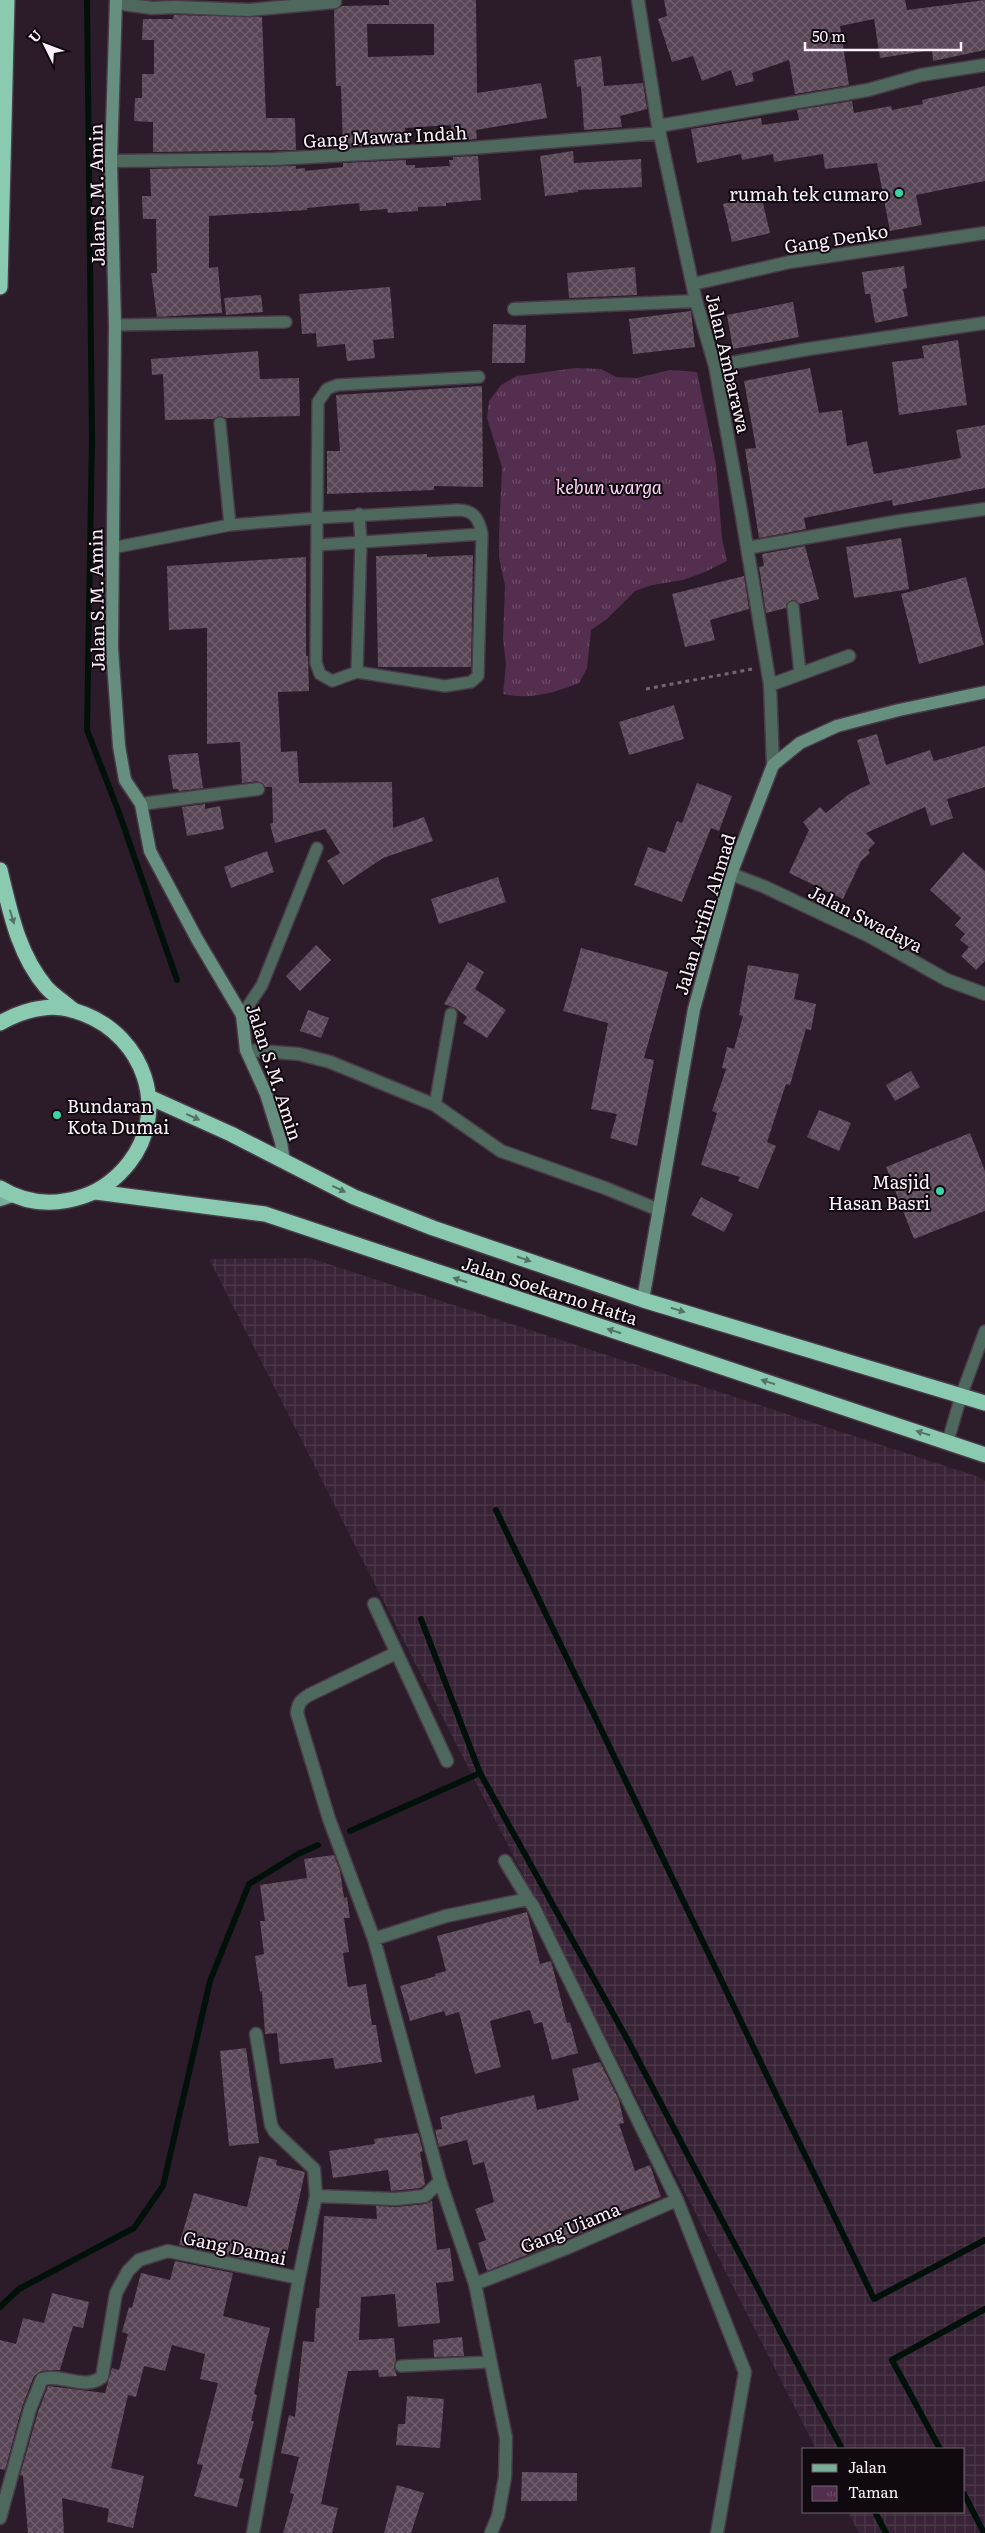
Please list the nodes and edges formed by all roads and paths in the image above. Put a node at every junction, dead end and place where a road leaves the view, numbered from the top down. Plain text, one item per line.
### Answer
1 (7, 0) edge
2 (638, 0) edge
3 (116, 2) edge
4 (335, 2) dead end
5 (985, 65) edge
6 (659, 129) junction
7 (111, 161) junction
8 (985, 233) edge
9 (693, 284) junction
10 (0, 287) edge
11 (696, 301) junction
12 (514, 309) dead end
13 (286, 322) dead end
14 (985, 323) edge
15 (115, 325) junction
16 (715, 366) junction
17 (479, 377) dead end
18 (220, 423) dead end
19 (985, 509) edge
20 (359, 514) junction
21 (317, 518) junction
22 (230, 525) junction
23 (482, 534) junction
24 (361, 541) junction
25 (318, 545) junction
26 (112, 548) junction
27 (747, 548) junction
28 (793, 607) dead end
29 (849, 656) dead end
30 (768, 667) junction
31 (357, 672) junction
32 (800, 673) junction
33 (770, 685) junction
34 (646, 689) dead end
35 (985, 692) edge
36 (773, 765) junction
37 (258, 789) dead end
38 (141, 804) junction
39 (317, 848) dead end
40 (0, 870) edge
41 (731, 874) junction
42 (985, 994) edge
43 (72, 1009) junction
44 (451, 1014) dead end
45 (242, 1015) junction
46 (0, 1023) edge
47 (246, 1050) junction
48 (149, 1097) junction
49 (435, 1105) junction
50 (284, 1162) junction
51 (96, 1192) junction
52 (4, 1195) edge
53 (659, 1210) junction
54 (643, 1300) junction
55 (985, 1331) edge
56 (961, 1396) junction
57 (985, 1404) edge
58 (948, 1441) junction
59 (985, 1455) edge
60 (374, 1604) dead end
61 (396, 1653) junction
62 (447, 1761) dead end
63 (505, 1861) dead end
64 (528, 1899) junction
65 (374, 1939) junction
66 (256, 2034) dead end
67 (440, 2181) junction
68 (316, 2196) junction
69 (677, 2200) junction
70 (299, 2278) junction
71 (475, 2284) junction
72 (490, 2362) junction
73 (401, 2366) dead end
74 (0, 2518) edge
75 (253, 2533) edge
76 (491, 2533) edge
77 (717, 2533) edge

1 - 10 highway
2 - 6 street, Jalan Ambarawa
3 - 4 street
3 - 7 street, Jalan S.M. Amin
5 - 6 street, Gang Mawar Indah
6 - 7 street, Gang Mawar Indah
6 - 9 street, Jalan Ambarawa
7 - 15 street, Jalan S.M. Amin
8 - 9 street, Gang Denko
9 - 11 street, Jalan Ambarawa
11 - 12 street
11 - 16 street, Jalan Ambarawa
13 - 15 lane
14 - 16 street
15 - 26 street, Jalan S.M. Amin
16 - 27 street, Jalan Ambarawa
17 - 21 lane
18 - 22 lane
19 - 27 street
20 - 21 lane
20 - 23 lane
20 - 24 lane
21 - 22 lane
21 - 25 lane
22 - 26 lane
23 - 24 lane
23 - 31 lane
24 - 25 lane
24 - 31 lane
25 - 31 lane
26 - 38 street, Jalan S.M. Amin
27 - 30 street, Jalan Ambarawa
28 - 32 lane
29 - 32 street
30 - 33 street, Jalan Ambarawa
30 - 34 path
32 - 33 street
33 - 36 street, Jalan Ambarawa
35 - 36 street, Jalan Arifin Ahmad
36 - 41 street, Jalan Arifin Ahmad
37 - 38 street
38 - 45 street, Jalan S.M. Amin
39 - 45 lane
40 -> 43 highway
41 - 42 street, Jalan Swadaya
41 - 53 street, Jalan Arifin Ahmad
43 - 46 highway
43 - 48 highway
44 - 49 lane
45 - 47 street, Jalan S.M. Amin
47 - 49 street
47 - 50 street, Jalan S.M. Amin
48 -> 50 highway, Jalan Soekarno Hatta
48 - 51 highway
49 - 53 street
50 -> 54 highway, Jalan Soekarno Hatta
51 - 52 highway
58 -> 51 highway, Jalan Soekarno Hatta
53 - 54 street, Jalan Arifin Ahmad
54 -> 56 highway, Jalan Soekarno Hatta
55 - 56 lane
56 - 57 highway, Jalan Soekarno Hatta
56 - 58 lane
58 - 59 highway, Jalan Soekarno Hatta
60 - 61 street
61 - 62 street
61 - 65 street
63 - 64 street
64 - 65 street
64 - 69 street
65 - 67 street
66 - 68 street
67 - 68 street
67 - 71 street
68 - 70 street
69 - 71 street, Gang Uiama
69 - 77 street
70 - 74 street, Gang Damai
70 - 75 street
71 - 72 street
72 - 73 lane
72 - 76 street

